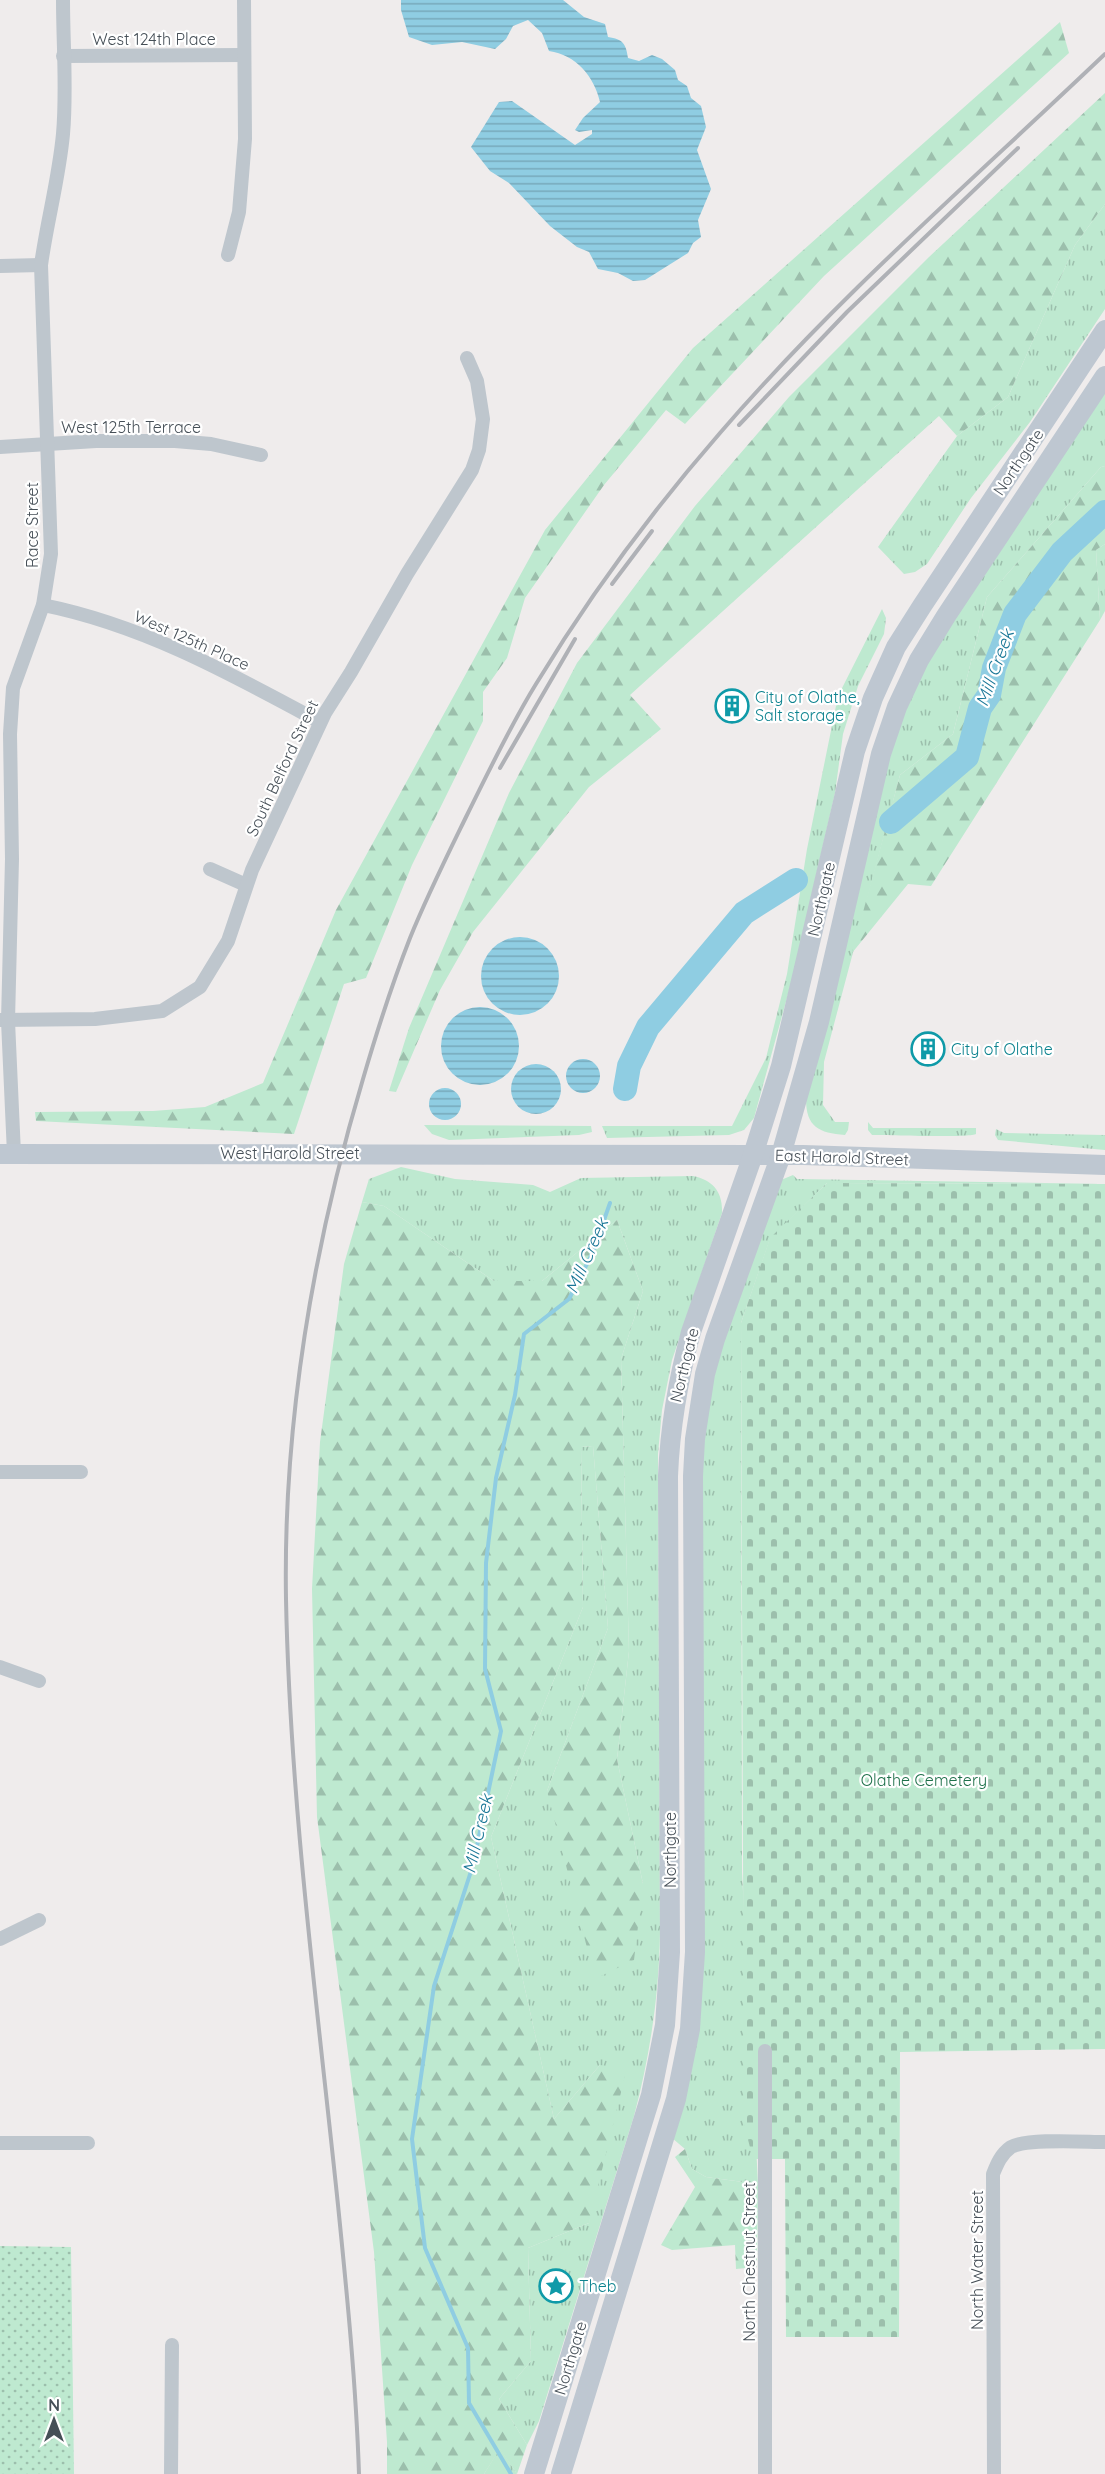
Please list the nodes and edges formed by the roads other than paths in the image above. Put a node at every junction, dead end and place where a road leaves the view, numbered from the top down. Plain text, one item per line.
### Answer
1 (63, 0) edge
2 (244, 0) edge
3 (244, 55) junction
4 (63, 56) junction
5 (228, 255) dead end
6 (41, 265) junction
7 (0, 266) edge
8 (1105, 330) edge
9 (467, 358) dead end
10 (1105, 376) edge
11 (47, 445) junction
12 (0, 447) edge
13 (261, 455) dead end
14 (43, 605) junction
15 (6, 687) edge
16 (320, 722) junction
17 (210, 869) dead end
18 (246, 885) junction
19 (4, 1021) edge
20 (7, 1154) edge
21 (580, 1155) joint
22 (753, 1155) junction
23 (781, 1155) junction
24 (1105, 1165) edge
25 (0, 1472) edge
26 (81, 1472) dead end
27 (0, 1667) edge
28 (39, 1681) dead end
29 (39, 1920) dead end
30 (0, 1938) edge
31 (765, 2050) dead end
32 (1105, 2142) edge
33 (0, 2143) edge
34 (88, 2143) dead end
35 (172, 2345) dead end
36 (536, 2468) edge
37 (171, 2474) edge
38 (561, 2474) edge
39 (765, 2474) edge
40 (994, 2474) edge

1 - 4 street, Race Street
2 - 3 street
3 - 4 street, West 124th Place
3 - 5 street
4 - 6 street, Race Street
6 - 7 street
6 - 11 street, Race Street
8 - 22 main road, Northgate
9 - 16 street, South Belford Street
10 - 23 main road, Northgate
11 - 12 street, West 125th Terrace
11 - 13 street, West 125th Terrace
11 - 14 street, Race Street
14 - 15 street, Race Street
14 - 16 street, West 125th Place
15 - 19 street, Race Street
16 - 18 street, South Belford Street
17 - 18 street
18 - 19 street, South Belford Street
19 - 20 street, Race Street
20 - 21 main road, West Harold Street
21 - 22 main road, East Harold Street
22 - 23 main road, East Harold Street
22 - 36 main road, Northgate
23 - 24 main road, East Harold Street
23 - 38 main road, Northgate
25 - 26 street
27 - 28 street
29 - 30 street
31 - 39 street, North Chestnut Street
32 - 40 street, North Water Street
33 - 34 street
35 - 37 street

